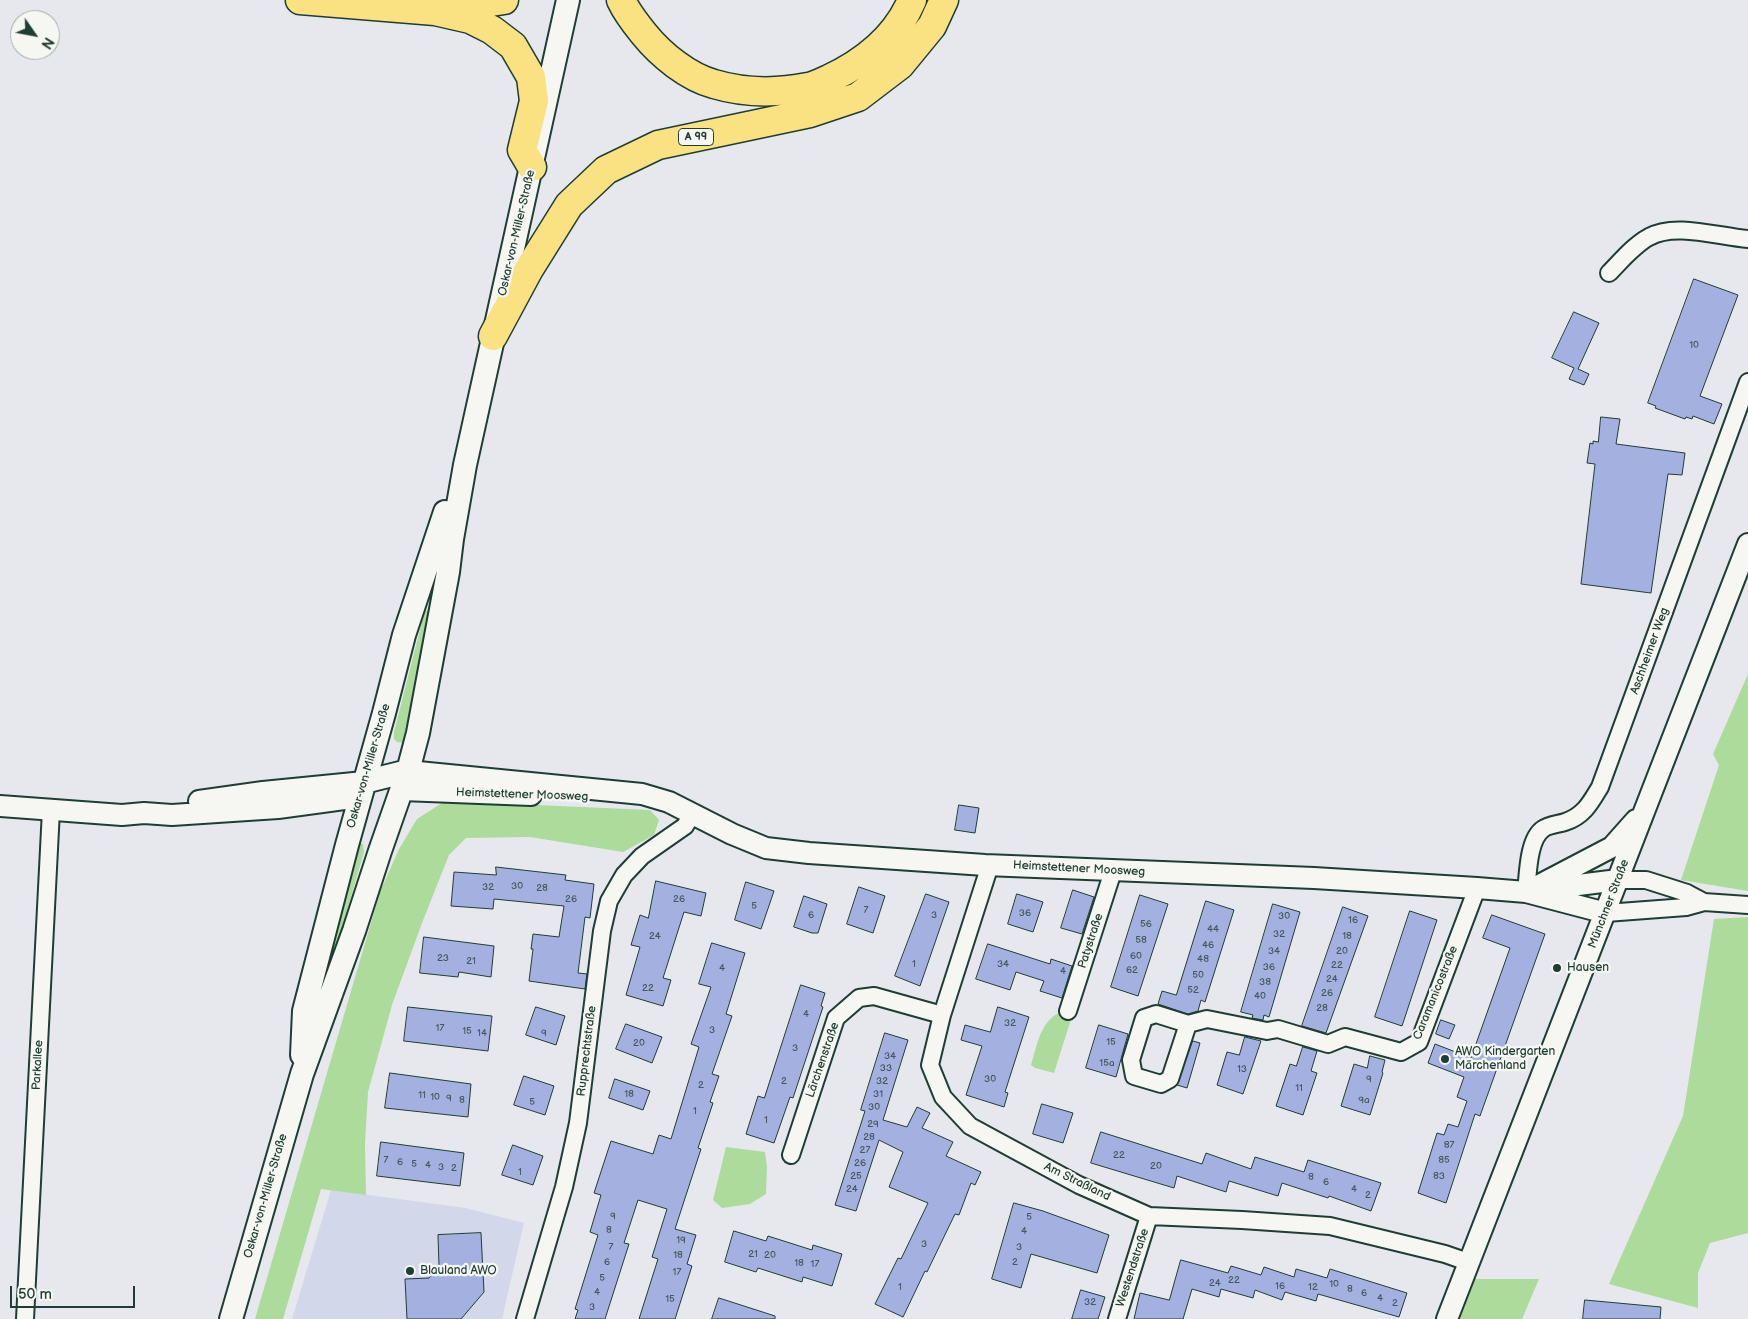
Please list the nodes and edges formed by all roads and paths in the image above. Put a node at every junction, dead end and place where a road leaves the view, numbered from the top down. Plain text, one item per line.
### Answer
1 (300, 0) edge
2 (504, 0) edge
3 (568, 0) edge
4 (621, 0) edge
5 (912, 0) edge
6 (944, 0) edge
7 (435, 11) junction
8 (532, 167) junction
9 (1748, 239) edge
10 (1609, 273) dead end
11 (494, 336) junction
12 (1748, 382) edge
13 (465, 465) junction
14 (1748, 544) edge
15 (405, 781) junction
16 (362, 790) junction
17 (0, 806) edge
18 (51, 810) junction
19 (1645, 810) junction
20 (694, 813) junction
21 (990, 865) junction
22 (1113, 871) junction
23 (1618, 880) junction
24 (1476, 888) junction
25 (1526, 892) junction
26 (1704, 902) junction
27 (1748, 905) edge
28 (1606, 913) junction
29 (1068, 1011) dead end
30 (942, 1015) junction
31 (1188, 1024) dead end
32 (302, 1074) junction
33 (792, 1155) dead end
34 (1150, 1216) junction
35 (1468, 1262) junction
36 (24, 1319) edge
37 (231, 1319) edge
38 (525, 1319) edge
39 (1117, 1319) edge
40 (1447, 1319) edge

1 - 7 highway
2 - 7 highway
3 - 8 main road, Oskar-von-Miller-Straße
4 - 5 highway
6 - 11 highway, A 99
7 - 8 highway
8 - 11 main road, Oskar-von-Miller-Straße
9 - 10 street
11 - 13 main road, Oskar-von-Miller-Straße
12 - 25 street, Aschheimer Weg
13 - 15 main road, Oskar-von-Miller-Straße
13 - 16 main road, Oskar-von-Miller-Straße
14 - 19 street, Münchner Straße
15 - 16 main road
15 - 20 street, Heimstettener Moosweg
15 - 32 main road, Oskar-von-Miller-Straße
16 - 18 street
16 - 32 main road, Oskar-von-Miller-Straße
17 - 18 street
18 - 36 street, Parkallee
19 - 23 street, Münchner Straße
19 - 25 street
20 - 21 street, Heimstettener Moosweg
20 - 38 street, Rupprechtstraße
21 - 22 street, Heimstettener Moosweg
21 - 30 street, Am Straßland
22 - 24 street, Heimstettener Moosweg
22 - 29 street, Patystraße
23 - 25 street, Heimstettener Moosweg
23 - 26 street
23 - 28 street, Münchner Straße
24 - 25 street, Heimstettener Moosweg
24 - 31 street, Caramanicostraße
25 - 28 street, Heimstettener Moosweg
26 - 27 street
26 - 28 street
28 - 35 street, Münchner Straße
30 - 33 street, Lärchenstraße
30 - 34 street, Am Straßland
32 - 37 main road, Oskar-von-Miller-Straße
34 - 35 street, Am Straßland
34 - 39 street, Westendstraße
35 - 40 street, Münchner Straße

